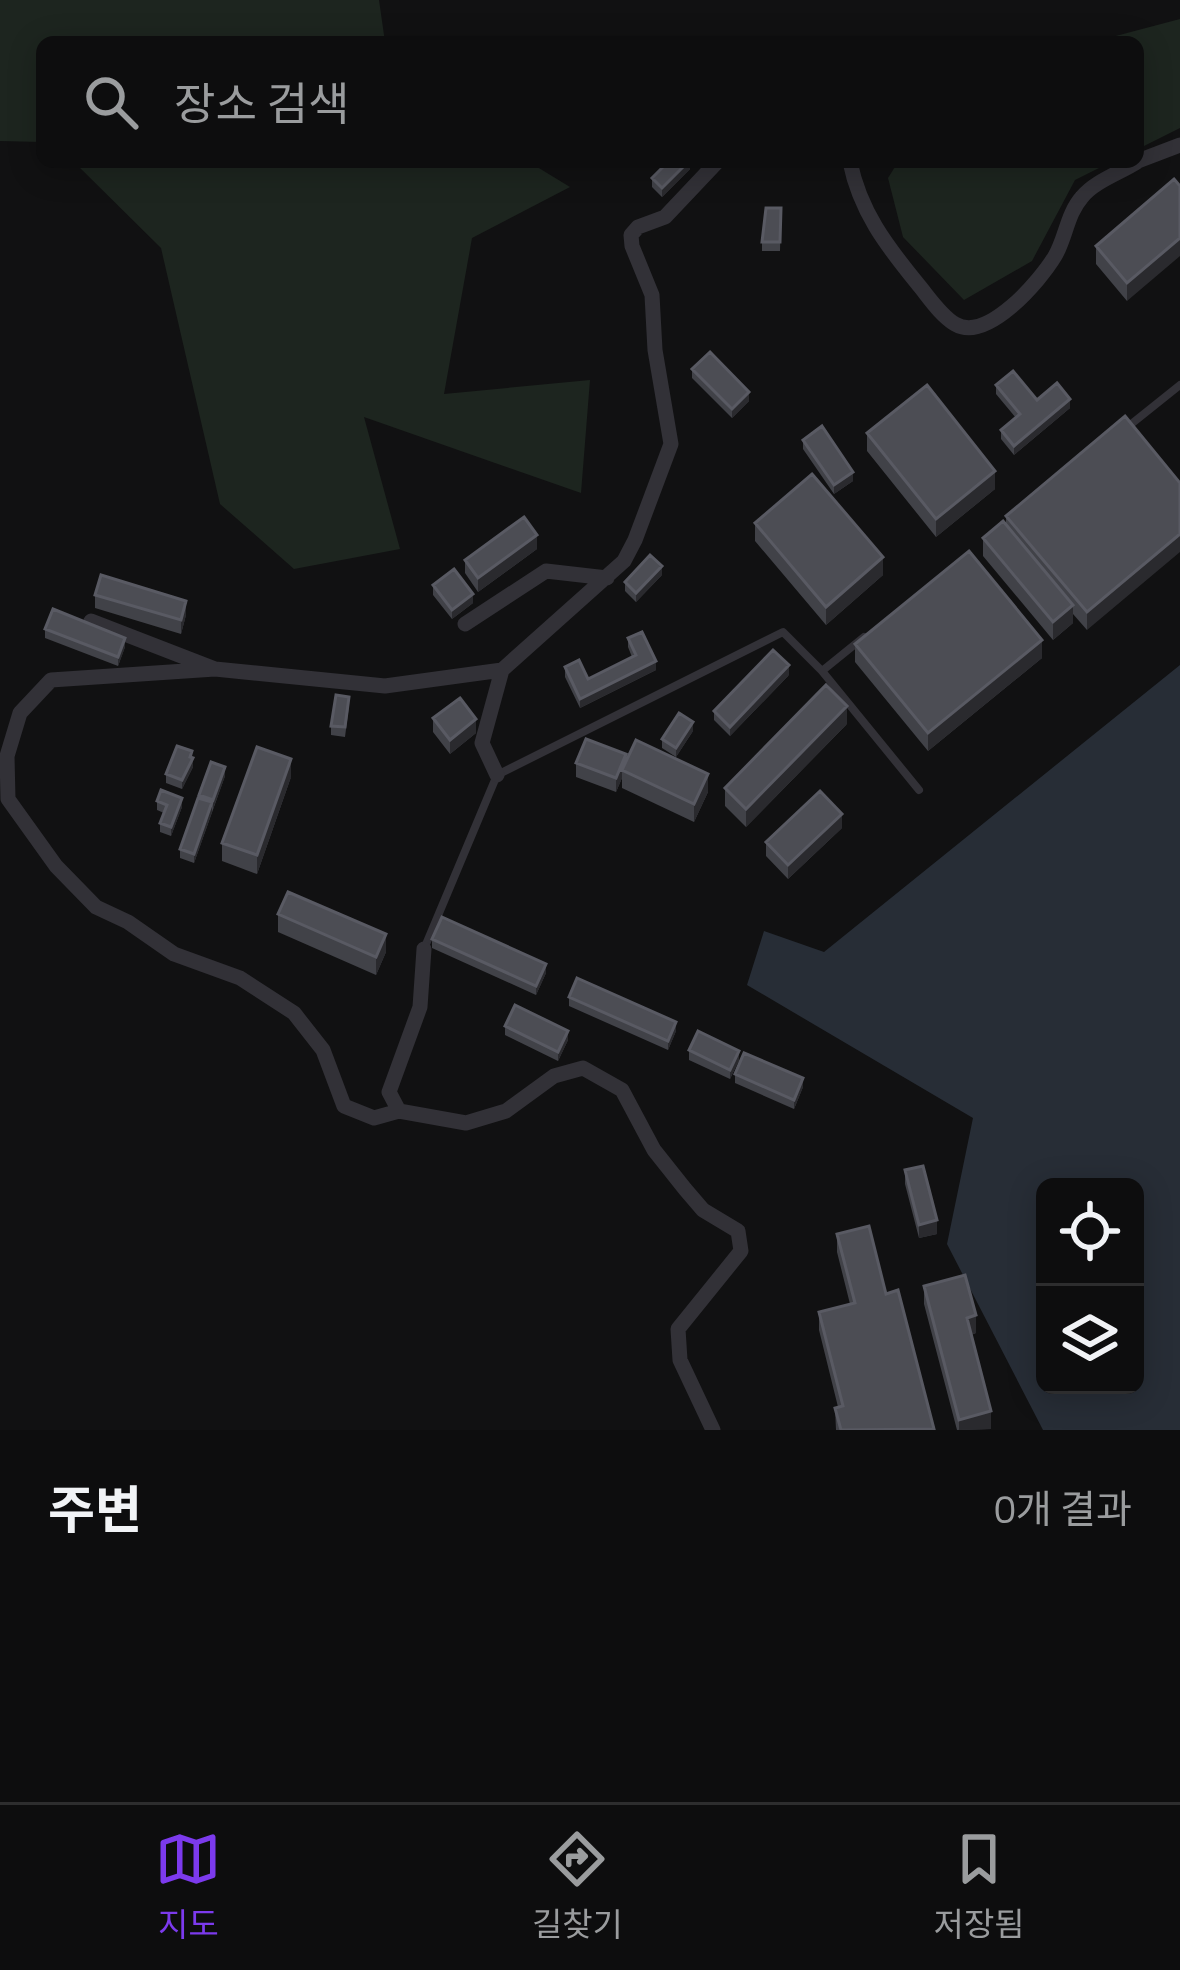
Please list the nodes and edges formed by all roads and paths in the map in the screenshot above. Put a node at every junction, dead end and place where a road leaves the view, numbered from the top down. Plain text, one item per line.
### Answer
1 (1180, 145) edge
2 (1144, 159) edge
3 (711, 168) edge
4 (851, 168) edge
5 (1127, 168) edge
6 (1180, 385) edge
7 (1108, 442) edge
8 (607, 578) junction
9 (92, 621) edge
10 (465, 625) dead end
11 (875, 628) edge
12 (215, 669) junction
13 (502, 670) junction
14 (822, 671) junction
15 (497, 775) junction
16 (919, 790) dead end
17 (424, 950) joint
18 (399, 1111) junction
19 (712, 1430) edge

1 - 2 street
3 - 8 street
4 - 5 street
6 - 7 lane
8 - 10 street
8 - 13 street
9 - 12 street
11 - 14 lane
12 - 13 street
12 - 18 street
13 - 15 street
14 - 15 lane
14 - 16 lane
15 - 17 lane
17 - 18 street
18 - 19 street

